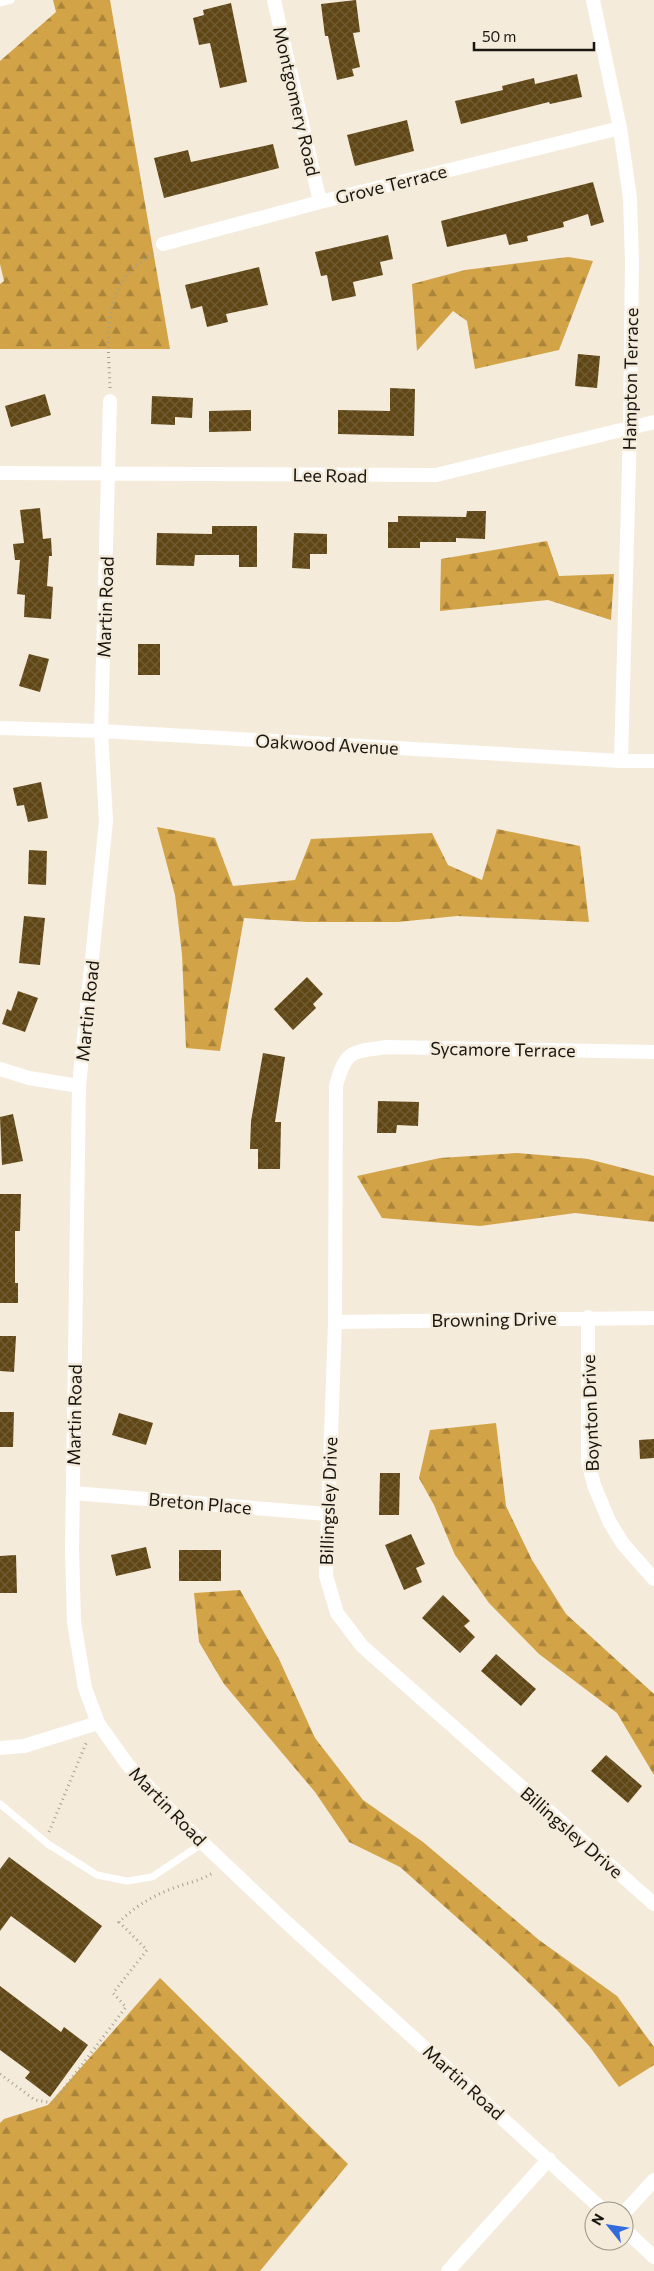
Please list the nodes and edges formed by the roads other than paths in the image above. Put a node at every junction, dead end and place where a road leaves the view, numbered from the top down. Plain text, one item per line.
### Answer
1 (12, 0) edge
2 (274, 0) edge
3 (593, 0) edge
4 (0, 2) edge
5 (620, 128) junction
6 (320, 202) junction
7 (163, 244) road end
8 (110, 401) road end
9 (654, 422) edge
10 (630, 428) junction
11 (110, 472) junction
12 (0, 473) edge
13 (0, 728) edge
14 (102, 731) junction
15 (621, 761) junction
16 (654, 761) edge
17 (353, 1052) joint
18 (654, 1052) edge
19 (0, 1069) edge
20 (79, 1086) junction
21 (588, 1317) junction
22 (654, 1318) edge
23 (335, 1322) junction
24 (73, 1493) junction
25 (327, 1514) junction
26 (654, 1580) edge
27 (98, 1723) junction
28 (0, 1748) edge
29 (0, 1805) edge
30 (203, 1844) junction
31 (654, 1904) edge
32 (549, 2159) junction
33 (654, 2180) edge
34 (593, 2201) edge
35 (634, 2202) edge
36 (634, 2238) edge
37 (654, 2257) edge
38 (448, 2271) edge

1 - 4 lane
2 - 6 street, Montgomery Road
3 - 5 street, Hampton Terrace
5 - 6 street, Grove Terrace
5 - 10 street, Hampton Terrace
6 - 7 street, Grove Terrace
8 - 11 street, Martin Road
9 - 10 street, Lee Road
10 - 11 street, Lee Road
10 - 15 street, Hampton Terrace
11 - 12 street, Lee Road
11 - 14 street, Martin Road
13 - 14 street, Oakwood Avenue
14 - 15 street, Oakwood Avenue
14 - 20 street, Martin Road
15 - 16 street, Oakwood Avenue
17 - 18 street, Sycamore Terrace
17 - 23 street, Billingsley Drive
19 - 20 street
20 - 24 street, Martin Road
21 - 22 street, Browning Drive
21 - 23 street, Browning Drive
21 - 26 street, Boynton Drive
23 - 25 street, Billingsley Drive
24 - 25 street, Breton Place
24 - 27 street, Martin Road
25 - 31 street, Billingsley Drive
27 - 28 street
27 - 30 street, Martin Road
29 - 30 lane
30 - 32 street, Martin Road
32 - 34 street, Martin Road
32 - 38 street
33 - 35 street
36 - 37 street

